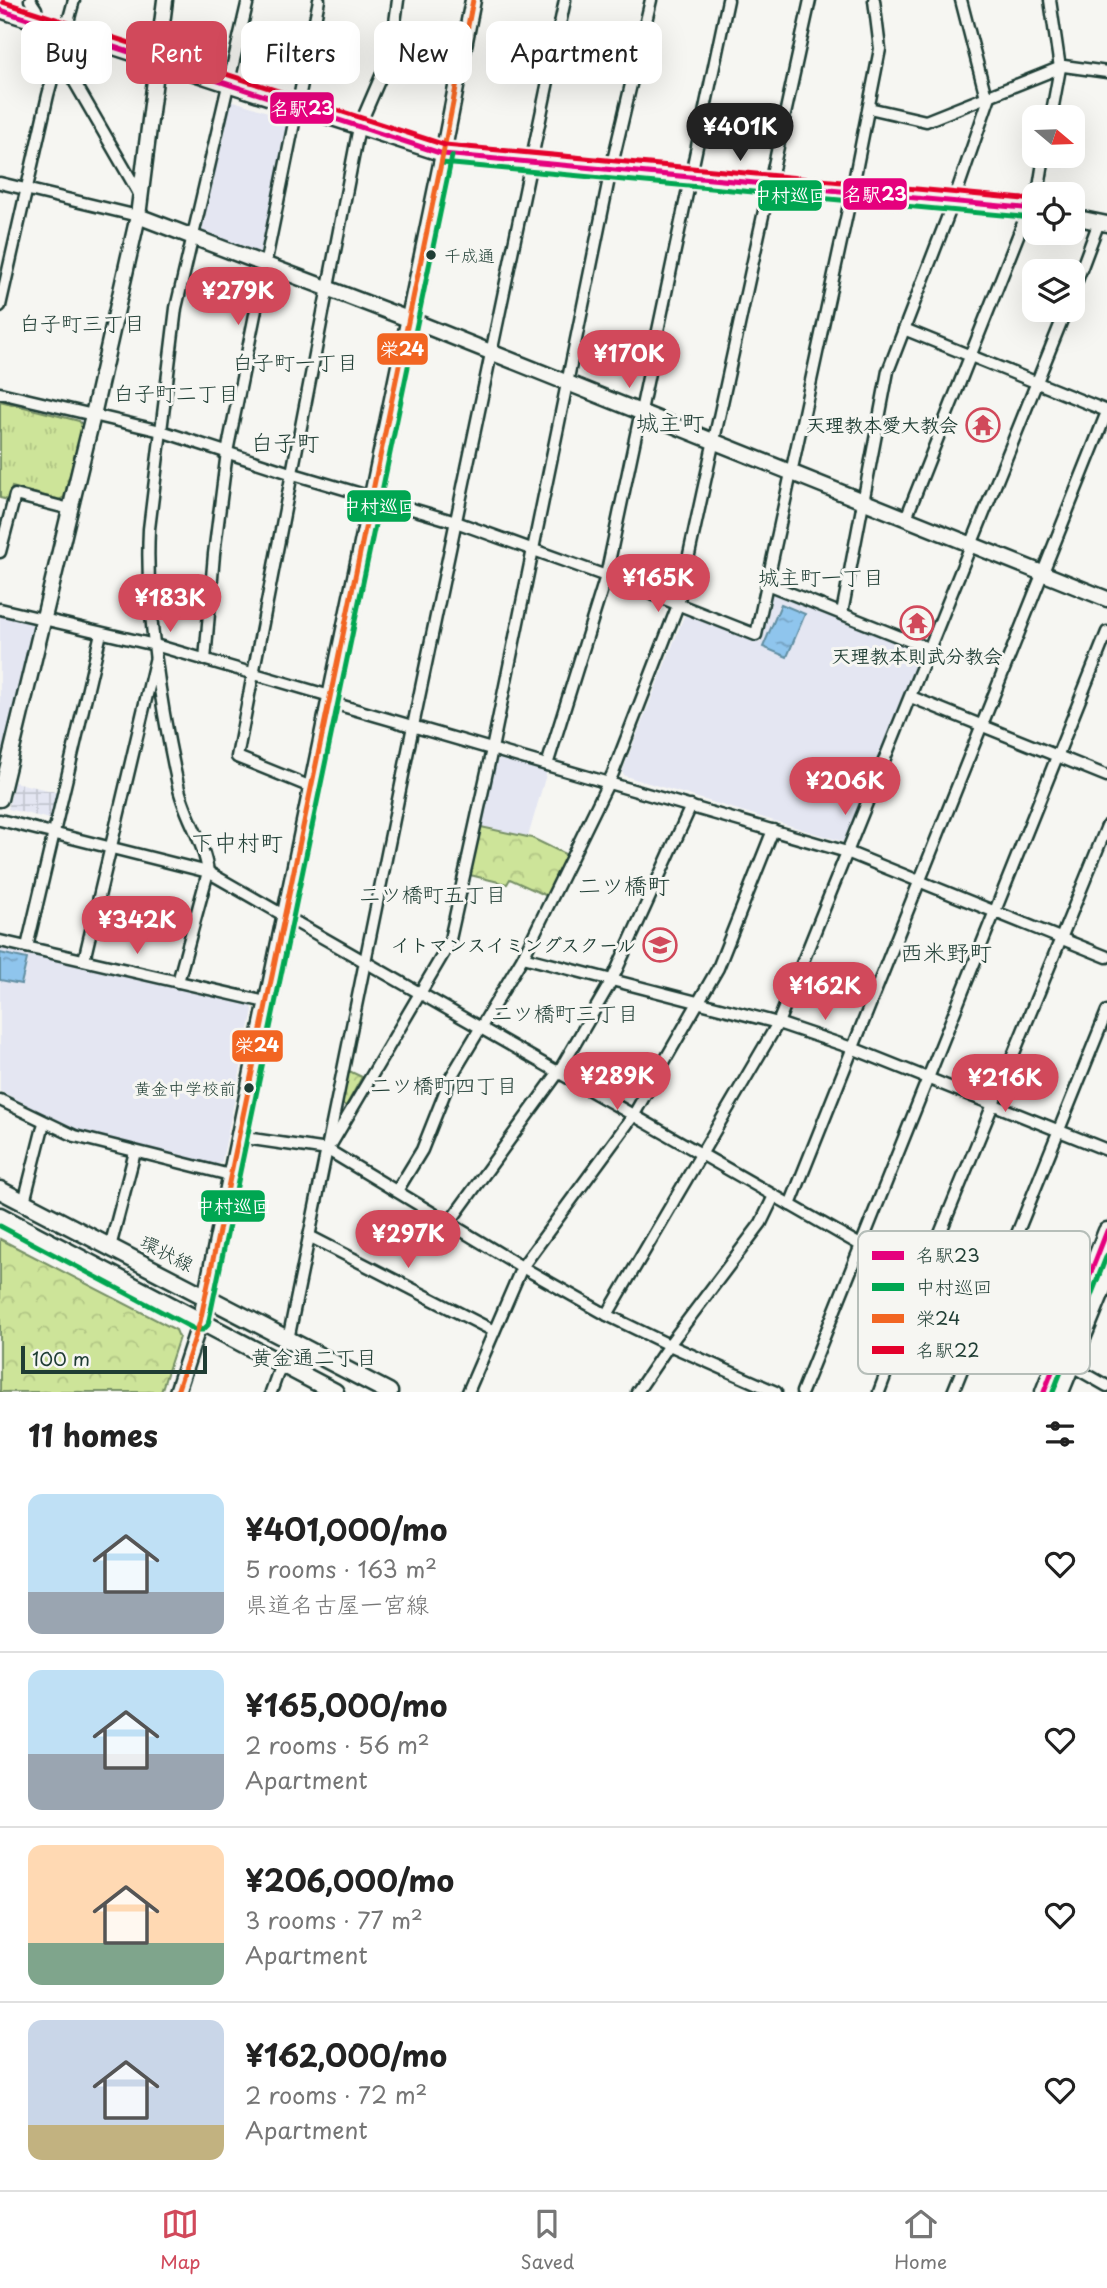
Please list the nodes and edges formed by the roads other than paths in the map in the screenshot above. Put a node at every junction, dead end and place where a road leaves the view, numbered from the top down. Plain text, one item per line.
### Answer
1 (30, 0) edge
2 (74, 0) edge
3 (165, 0) edge
4 (248, 0) edge
5 (319, 0) edge
6 (398, 0) edge
7 (473, 0) edge
8 (565, 0) edge
9 (651, 0) edge
10 (728, 0) edge
11 (810, 0) edge
12 (874, 0) edge
13 (961, 0) edge
14 (1050, 0) edge
15 (0, 10) edge
16 (32, 21) edge
17 (38, 21) edge
18 (68, 21) edge
19 (162, 21) edge
20 (1060, 68) junction
21 (1107, 72) edge
22 (52, 84) edge
23 (76, 84) edge
24 (154, 84) edge
25 (226, 84) edge
26 (229, 85) junction
27 (988, 97) junction
28 (1053, 105) edge
29 (297, 107) junction
30 (869, 108) junction
31 (359, 127) junction
32 (443, 154) junction
33 (533, 162) junction
34 (611, 169) junction
35 (692, 176) junction
36 (0, 183) edge
37 (771, 183) junction
38 (26, 190) junction
39 (852, 191) junction
40 (141, 197) junction
41 (954, 200) junction
42 (1022, 208) edge
43 (138, 216) junction
44 (1085, 218) edge
45 (1105, 222) edge
46 (1022, 234) edge
47 (194, 236) junction
48 (267, 265) junction
49 (1085, 265) edge
50 (328, 289) junction
51 (0, 306) edge
52 (408, 319) junction
53 (1061, 322) edge
54 (904, 329) junction
55 (492, 354) junction
56 (972, 356) junction
57 (566, 383) junction
58 (1037, 383) junction
59 (0, 393) edge
60 (1107, 411) edge
61 (641, 413) junction
62 (93, 415) junction
63 (161, 430) junction
64 (713, 442) junction
65 (227, 452) junction
66 (790, 472) junction
67 (290, 473) junction
68 (371, 496) junction
69 (864, 501) junction
70 (70, 509) junction
71 (906, 518) junction
72 (456, 522) junction
73 (971, 544) junction
74 (532, 548) junction
75 (0, 552) edge
76 (1042, 572) junction
77 (606, 576) junction
78 (767, 583) junction
79 (1107, 599) edge
80 (678, 605) junction
81 (0, 609) edge
82 (842, 613) junction
83 (43, 619) junction
84 (1107, 632) edge
85 (101, 633) junction
86 (155, 645) junction
87 (930, 649) junction
88 (156, 657) junction
89 (205, 660) junction
90 (252, 675) junction
91 (911, 697) junction
92 (329, 699) junction
93 (413, 726) junction
94 (983, 726) junction
95 (492, 749) junction
96 (1056, 755) junction
97 (547, 765) junction
98 (1107, 776) edge
99 (608, 783) junction
100 (311, 788) junction
101 (0, 799) edge
102 (691, 806) junction
103 (0, 820) edge
104 (1107, 826) edge
105 (773, 830) junction
106 (55, 833) junction
107 (110, 846) junction
108 (847, 852) junction
109 (208, 872) junction
110 (920, 882) junction
111 (995, 912) junction
112 (284, 917) junction
113 (1061, 939) junction
114 (0, 941) edge
115 (27, 947) junction
116 (523, 957) junction
117 (1107, 957) edge
118 (84, 960) junction
119 (365, 961) junction
120 (612, 980) junction
121 (177, 982) junction
122 (421, 994) junction
123 (266, 1002) junction
124 (699, 1002) junction
125 (1107, 1011) edge
126 (778, 1023) junction
127 (480, 1028) junction
128 (852, 1048) junction
129 (558, 1073) junction
130 (928, 1078) junction
131 (0, 1100) edge
132 (993, 1104) junction
133 (633, 1116) junction
134 (44, 1123) junction
135 (1059, 1131) junction
136 (238, 1137) junction
137 (328, 1150) junction
138 (1107, 1150) edge
139 (135, 1152) junction
140 (701, 1154) junction
141 (230, 1175) junction
142 (0, 1190) edge
143 (397, 1191) junction
144 (774, 1196) junction
145 (24, 1202) junction
146 (790, 1205) junction
147 (0, 1216) edge
148 (449, 1223) junction
149 (866, 1231) edge
150 (941, 1231) edge
151 (1018, 1231) edge
152 (1107, 1231) edge
153 (309, 1236) junction
154 (858, 1244) edge
155 (110, 1247) junction
156 (858, 1250) edge
157 (522, 1267) junction
158 (1107, 1277) edge
159 (1090, 1283) edge
160 (205, 1296) junction
161 (1090, 1311) edge
162 (607, 1315) junction
163 (200, 1322) junction
164 (494, 1331) junction
165 (288, 1340) junction
166 (669, 1345) junction
167 (281, 1364) junction
168 (885, 1374) edge
169 (960, 1374) edge
170 (1056, 1374) edge
171 (1062, 1374) edge
172 (1086, 1374) edge
173 (1107, 1386) edge
174 (760, 1389) edge
175 (177, 1392) edge
176 (271, 1392) edge
177 (335, 1392) edge
178 (389, 1392) edge
179 (468, 1392) edge
180 (637, 1392) edge
181 (776, 1392) edge
182 (802, 1392) edge
183 (878, 1392) edge
184 (953, 1392) edge
185 (1044, 1392) edge
186 (1060, 1392) edge

1 - 17 street
2 - 18 street
3 - 19 street
4 - 26 street
5 - 29 street
6 - 31 street
7 - 32 street
8 - 33 street
9 - 34 street
10 - 35 street
11 - 37 street
12 - 30 street
13 - 27 street
14 - 20 street
15 - 16 street
20 - 21 street
20 - 27 street
20 - 28 street
22 - 38 street
23 - 40 street
24 - 40 street
25 - 26 street
26 - 29 street
26 - 47 street
27 - 30 street
27 - 41 street
29 - 31 street
29 - 48 street
30 - 39 street
31 - 32 street
31 - 50 street
32 - 33 street
32 - 52 street
33 - 34 street
33 - 55 street
34 - 35 street
34 - 57 street
35 - 37 street
35 - 61 street
36 - 38 street
37 - 39 street
37 - 64 street
38 - 43 street
38 - 51 street
39 - 41 street
39 - 66 street
40 - 43 street
41 - 42 street
41 - 54 street
43 - 47 street
43 - 62 street
44 - 45 street
45 - 49 street
46 - 56 street
47 - 48 street
47 - 63 street
48 - 50 street
48 - 65 street
50 - 52 street
50 - 67 street
52 - 55 street
52 - 68 street
53 - 58 street
54 - 56 street
54 - 69 street
55 - 57 street
55 - 72 street
56 - 58 street
56 - 71 street
57 - 61 street
57 - 74 street
58 - 60 street
58 - 73 street
59 - 62 street
60 - 76 street
61 - 64 street
61 - 77 street
62 - 63 street
62 - 70 street
63 - 65 street
63 - 86 street
64 - 66 street
64 - 80 street
65 - 67 street
65 - 89 street
66 - 69 street
66 - 78 street
67 - 68 street
67 - 90 street
68 - 72 street
68 - 92 street
69 - 71 street
69 - 82 street
70 - 75 street
70 - 83 street
71 - 73 street
72 - 74 street
72 - 93 street
73 - 76 street
73 - 87 street
74 - 77 street
74 - 95 street
76 - 79 street
76 - 94 street
77 - 80 street
77 - 97 street
78 - 80 street
78 - 82 street
80 - 99 street
81 - 83 street
82 - 87 street
83 - 85 street
83 - 101 street
84 - 96 street
85 - 86 street
85 - 106 street
86 - 88 street
86 - 89 street
87 - 91 street
88 - 107 street
88 - 109 street
89 - 90 street
90 - 92 street
90 - 100 street
91 - 94 street
91 - 108 street
92 - 93 street
92 - 100 street
93 - 95 street
93 - 119 street
94 - 96 street
94 - 110 street
95 - 97 street
95 - 122 street
96 - 98 street
96 - 111 street
97 - 99 street
99 - 102 street
99 - 116 street
100 - 112 street
102 - 105 street
102 - 120 street
103 - 106 street
104 - 113 street
105 - 108 street
105 - 124 street
106 - 107 street
106 - 115 street
107 - 109 street
107 - 118 street
108 - 110 street
108 - 126 street
109 - 112 street
109 - 121 street
110 - 111 street
110 - 128 street
111 - 113 street
111 - 130 street
112 - 119 street
112 - 123 street
113 - 117 street
113 - 132 street
114 - 115 street
115 - 118 street
116 - 120 street
116 - 127 street
118 - 121 street
119 - 122 street
119 - 137 street
120 - 124 street
120 - 129 street
121 - 123 street
122 - 127 street
122 - 137 street
123 - 136 street
124 - 126 street
124 - 133 street
125 - 135 street
126 - 128 street
126 - 140 street
127 - 129 street
127 - 143 street
128 - 130 street
128 - 146 street
129 - 133 street
129 - 148 street
130 - 132 street
130 - 149 street
131 - 134 street
132 - 135 street
132 - 150 street
133 - 140 street
133 - 157 street
134 - 139 street
134 - 145 street
135 - 138 street
135 - 151 street
136 - 137 street
136 - 141 street
137 - 143 street
137 - 153 street
139 - 141 street
139 - 155 street
140 - 144 street
140 - 162 street
141 - 160 street
142 - 145 main road, 環状線
143 - 148 street
144 - 146 street
144 - 166 street
145 - 155 main road, 環状線
146 - 154 street
147 - 163 main road
148 - 157 street
152 - 159 main road
153 - 164 street
153 - 165 street
155 - 160 main road, 環状線
156 - 182 street
157 - 162 street
157 - 164 street
158 - 161 main road
160 - 163 street
160 - 165 main road, 環状線
162 - 166 street
163 - 167 main road
163 - 175 street
164 - 179 street
165 - 178 main road, 環状線
166 - 174 street
166 - 180 street
167 - 176 street
167 - 177 main road
168 - 183 street
169 - 184 street
170 - 185 main road
171 - 186 main road
172 - 173 street
174 - 181 street

